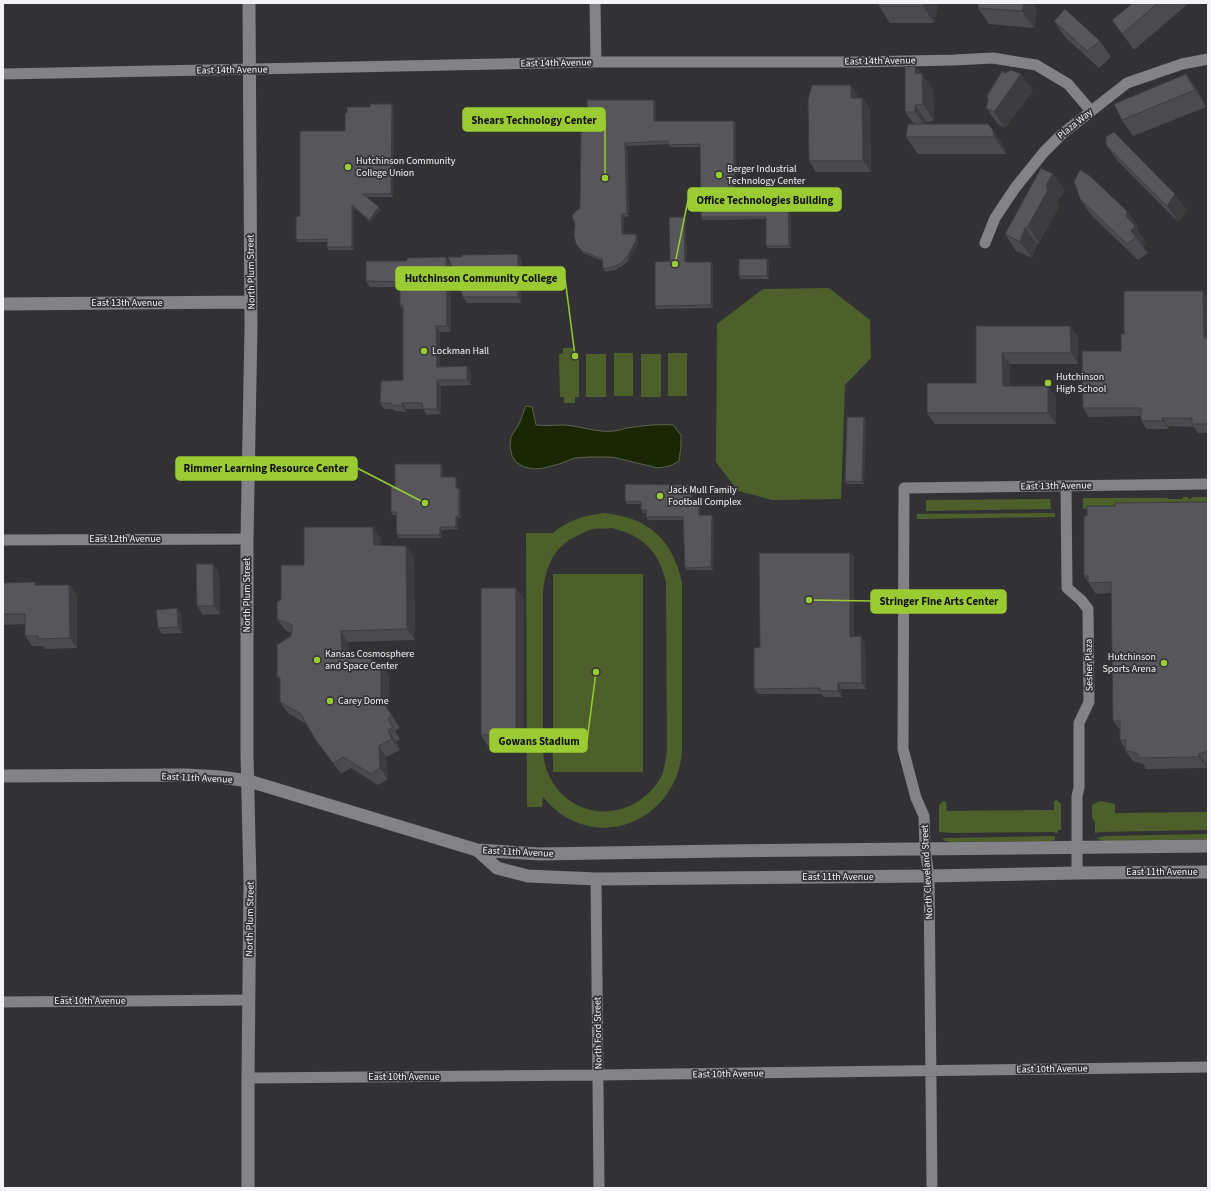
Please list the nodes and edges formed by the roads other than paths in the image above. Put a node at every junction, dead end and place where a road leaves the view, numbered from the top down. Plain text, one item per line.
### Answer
1 (248, 3) edge
2 (595, 3) edge
3 (1208, 58) edge
4 (596, 62) junction
5 (249, 69) junction
6 (3, 74) edge
7 (1091, 111) junction
8 (985, 243) dead end
9 (251, 302) junction
10 (3, 304) edge
11 (1208, 484) edge
12 (1066, 486) junction
13 (904, 488) joint
14 (247, 539) junction
15 (3, 540) edge
16 (3, 776) edge
17 (249, 781) junction
18 (1208, 846) edge
19 (1077, 848) junction
20 (925, 849) junction
21 (476, 850) junction
22 (1208, 872) edge
23 (1077, 873) junction
24 (929, 876) junction
25 (596, 879) junction
26 (249, 1000) junction
27 (3, 1002) edge
28 (1208, 1067) edge
29 (932, 1071) junction
30 (598, 1075) junction
31 (248, 1078) junction
32 (248, 1188) edge
33 (599, 1188) edge
34 (932, 1188) edge

1 - 5 street, North Plum Street
2 - 4 street
3 - 7 street, Plaza Way
4 - 5 street, East 14th Avenue
4 - 7 street, East 14th Avenue
5 - 6 street, East 14th Avenue
5 - 9 street, North Plum Street
7 - 8 street, Plaza Way
9 - 10 street, East 13th Avenue
9 - 14 street, North Plum Street
11 - 12 street, East 13th Avenue
12 - 13 street, East 13th Avenue
12 - 19 street, Sesher Plaza
13 - 20 street, North Cleveland Street
14 - 15 street, East 12th Avenue
14 - 17 street, North Plum Street
16 - 17 street, East 11th Avenue
17 - 21 street, East 11th Avenue
17 - 26 street, North Plum Street
18 - 19 street, East 11th Avenue
19 - 20 street, East 11th Avenue
19 - 23 street, Sesher Plaza
20 - 21 street, East 11th Avenue
20 - 24 street, North Cleveland Street
21 - 25 street, East 11th Avenue
22 - 23 street, East 11th Avenue
23 - 24 street, East 11th Avenue
24 - 25 street, East 11th Avenue
24 - 29 street, North Cleveland Street
25 - 30 street, North Ford Street
26 - 27 street, East 10th Avenue
26 - 31 street, North Plum Street
28 - 29 street, East 10th Avenue
29 - 30 street, East 10th Avenue
29 - 34 street, North Cleveland Street
30 - 31 street, East 10th Avenue
30 - 33 street, North Ford Street
31 - 32 street, North Plum Street

